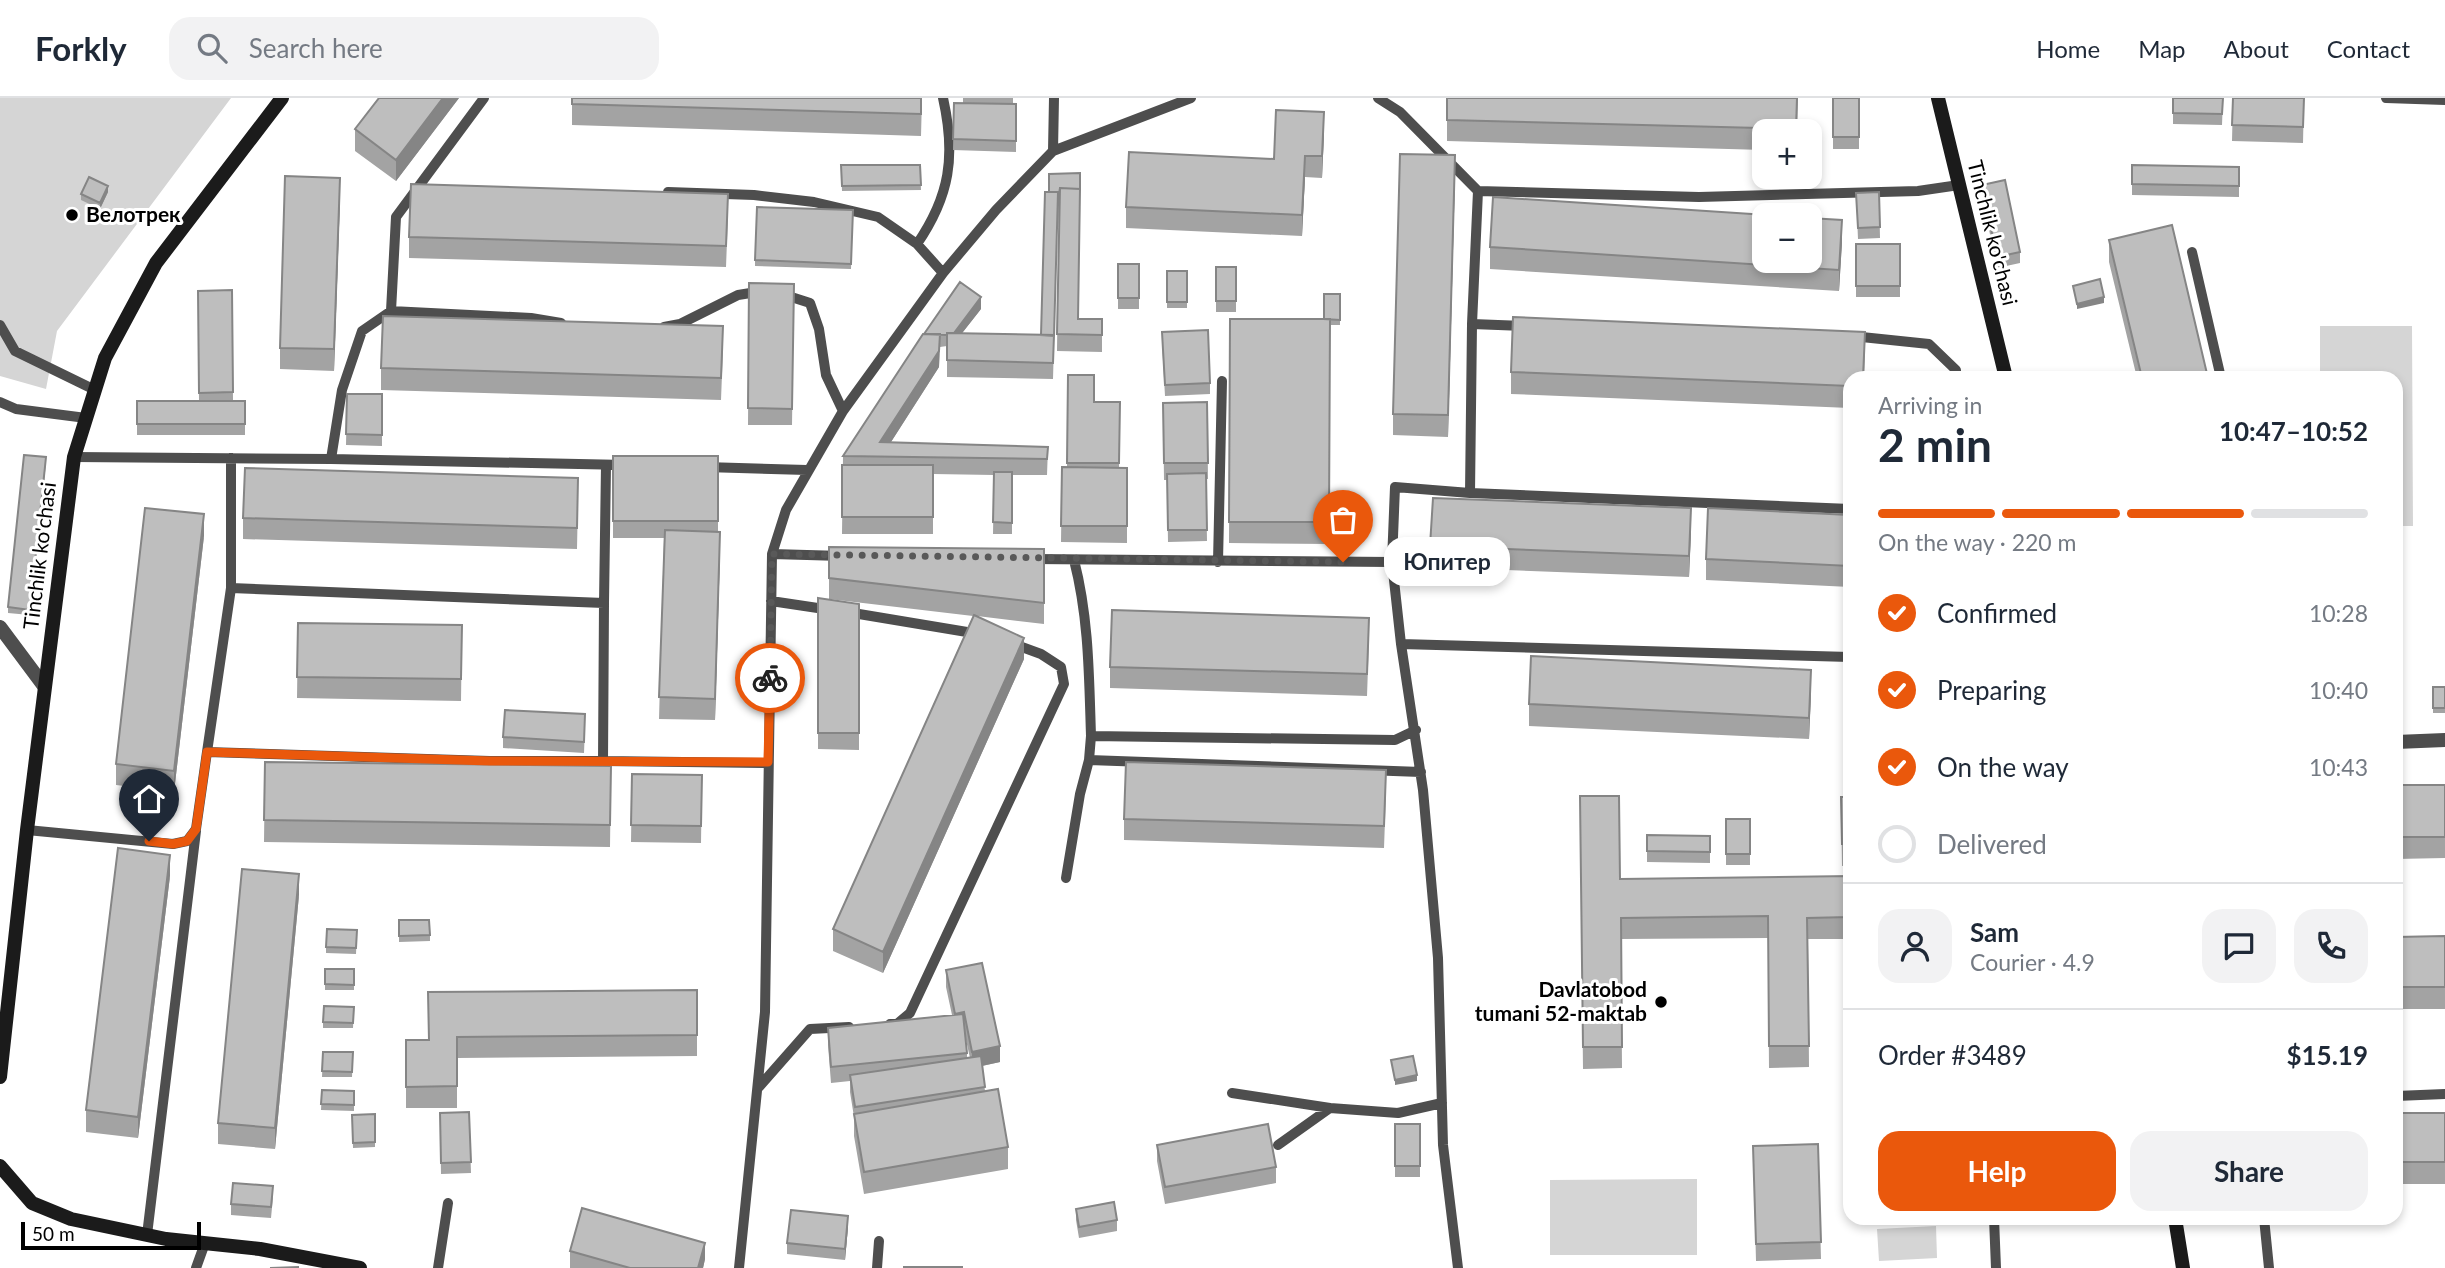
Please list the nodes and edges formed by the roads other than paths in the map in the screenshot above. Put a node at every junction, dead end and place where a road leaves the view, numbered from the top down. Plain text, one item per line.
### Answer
1 (282, 98) edge
2 (484, 98) edge
3 (943, 98) edge
4 (1054, 98) edge
5 (1378, 98) edge
6 (1938, 98) edge
7 (2386, 98) edge
8 (1187, 99) edge
9 (2445, 100) edge
10 (1053, 151) junction
11 (1959, 185) junction
12 (417, 188) junction
13 (431, 188) edge
14 (1478, 191) junction
15 (652, 192) edge
16 (917, 244) junction
17 (2192, 252) dead end
18 (943, 273) junction
19 (391, 311) junction
20 (1472, 324) junction
21 (0, 325) edge
22 (576, 325) edge
23 (1540, 327) edge
24 (654, 329) edge
25 (1843, 335) edge
26 (1956, 371) edge
27 (2004, 371) edge
28 (2219, 371) edge
29 (1222, 381) dead end
30 (95, 390) junction
31 (0, 401) edge
32 (843, 411) junction
33 (86, 418) junction
34 (74, 457) junction
35 (231, 458) junction
36 (331, 459) junction
37 (606, 465) junction
38 (633, 466) edge
39 (687, 467) edge
40 (807, 470) junction
41 (1470, 493) junction
42 (1843, 509) edge
43 (772, 554) junction
44 (854, 556) edge
45 (1019, 559) edge
46 (1074, 560) junction
47 (1219, 562) junction
48 (1392, 562) junction
49 (231, 589) junction
50 (771, 601) junction
51 (604, 603) junction
52 (0, 627) edge
53 (986, 635) edge
54 (999, 637) edge
55 (1401, 644) junction
56 (1843, 657) edge
57 (44, 686) junction
58 (1416, 730) junction
59 (1091, 736) junction
60 (2445, 740) edge
61 (2403, 742) edge
62 (207, 752) junction
63 (1089, 760) junction
64 (603, 761) junction
65 (768, 762) junction
66 (1421, 772) junction
67 (196, 829) junction
68 (27, 830) junction
69 (1066, 878) dead end
70 (872, 1025) edge
71 (860, 1026) edge
72 (0, 1077) edge
73 (759, 1087) junction
74 (1232, 1093) dead end
75 (2445, 1094) edge
76 (2403, 1096) edge
77 (1442, 1102) junction
78 (1330, 1108) junction
79 (1278, 1145) dead end
80 (0, 1166) edge
81 (448, 1203) dead end
82 (1994, 1225) edge
83 (2176, 1225) edge
84 (2265, 1225) edge
85 (146, 1235) junction
86 (880, 1241) dead end
87 (205, 1243) junction
88 (195, 1268) edge
89 (360, 1268) edge
90 (438, 1268) edge
91 (739, 1268) edge
92 (877, 1268) edge
93 (1458, 1268) edge
94 (1996, 1268) edge
95 (2183, 1268) edge
96 (2269, 1268) edge

1 - 30 street, Tinchlik ko'chasi
2 - 12 lane
3 - 16 lane
4 - 10 lane
5 - 14 lane
6 - 11 street, Tinchlik ko'chasi
7 - 9 lane
8 - 10 lane
10 - 18 lane
11 - 14 lane
11 - 27 street, Tinchlik ko'chasi
12 - 13 lane
12 - 19 lane
14 - 20 lane
15 - 16 lane
16 - 18 lane
17 - 28 lane
18 - 32 lane
19 - 22 lane
19 - 36 lane
20 - 23 lane
20 - 41 lane
21 - 30 lane
24 - 32 lane
25 - 26 lane
29 - 47 lane
30 - 33 street, Tinchlik ko'chasi
31 - 33 lane
32 - 40 lane
33 - 34 street, Tinchlik ko'chasi
34 - 35 lane
34 - 57 street, Tinchlik ko'chasi
35 - 36 lane
35 - 49 lane
36 - 37 lane
37 - 38 lane
37 - 51 lane
39 - 40 lane
40 - 43 lane
41 - 42 lane
41 - 48 lane
43 - 44 lane
43 - 50 lane
45 - 46 lane
46 - 47 lane
46 - 59 lane
47 - 48 lane
48 - 55 lane
49 - 51 lane
49 - 62 lane
50 - 53 lane
50 - 65 lane
51 - 64 lane
52 - 57 street
54 - 70 lane
55 - 56 lane
55 - 58 lane
57 - 68 street, Tinchlik ko'chasi
58 - 59 lane
58 - 66 lane
59 - 63 lane
60 - 61 street
62 - 64 lane
62 - 67 lane
63 - 66 lane
63 - 69 lane
64 - 65 lane
65 - 73 lane
66 - 77 lane
67 - 68 lane
67 - 85 lane
68 - 72 street, Tinchlik ko'chasi
71 - 73 lane
73 - 91 lane
74 - 78 lane
75 - 76 lane
77 - 78 lane
77 - 93 lane
78 - 79 lane
80 - 85 street
81 - 90 lane
82 - 94 lane
83 - 95 street
84 - 96 lane
85 - 87 street
86 - 92 lane
87 - 88 lane
87 - 89 street

